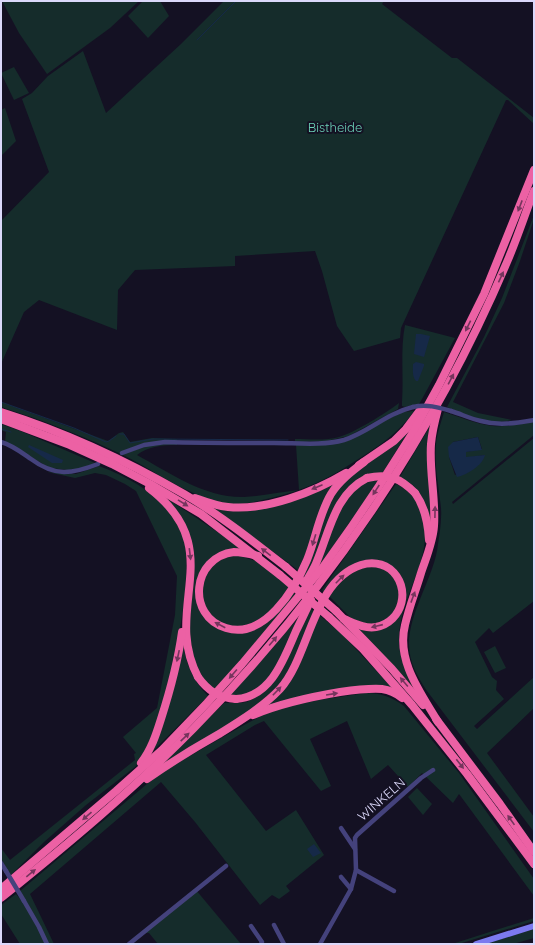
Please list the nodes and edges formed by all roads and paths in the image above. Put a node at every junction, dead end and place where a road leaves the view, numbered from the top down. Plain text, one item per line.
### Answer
1 (534, 170) edge
2 (534, 190) edge
3 (439, 385) junction
4 (440, 400) junction
5 (1, 412) edge
6 (1, 419) edge
7 (534, 420) edge
8 (1, 442) edge
9 (122, 453) dead end
10 (364, 462) junction
11 (98, 464) dead end
12 (112, 464) junction
13 (185, 495) junction
14 (428, 550) junction
15 (258, 556) junction
16 (322, 580) junction
17 (296, 599) junction
18 (188, 604) junction
19 (344, 619) junction
20 (412, 705) junction
21 (438, 722) junction
22 (235, 723) junction
23 (433, 770) dead end
24 (131, 778) junction
25 (126, 793) junction
26 (341, 828) dead end
27 (356, 850) junction
28 (534, 852) edge
29 (1, 864) edge
30 (534, 864) edge
31 (226, 866) dead end
32 (356, 870) junction
33 (341, 877) dead end
34 (1, 889) edge
35 (352, 889) junction
36 (394, 891) dead end
37 (1, 898) edge
38 (274, 925) dead end
39 (251, 926) dead end
40 (534, 926) edge
41 (47, 944) edge
42 (129, 944) edge
43 (260, 944) edge
44 (284, 944) edge
45 (320, 944) edge
46 (476, 944) edge

1 -> 3 highway
4 -> 2 highway
3 - 10 highway
3 -> 17 highway
14 -> 4 highway
4 - 16 highway
5 - 13 highway
6 - 12 highway
7 - 9 street, bridge
8 - 11 street
10 -> 13 highway
10 -> 15 highway
12 -> 15 highway
12 -> 18 highway
19 -> 13 highway, bridge
14 - 17 highway, bridge
21 -> 14 highway
15 - 20 highway, bridge
16 - 18 highway, bridge
25 -> 16 highway
17 -> 24 highway
18 -> 24 highway
21 -> 19 highway
22 -> 19 highway
22 -> 20 highway
20 -> 30 highway
28 -> 21 highway
22 - 25 highway
23 - 27 street, WINKELN
24 -> 34 highway
37 -> 25 highway
26 - 27 street
27 - 32 street, WINKELN
29 - 41 street, bridge
31 - 42 street
32 - 35 street, WINKELN
32 - 36 street
33 - 35 street
35 - 45 street, WINKELN
38 - 44 street
39 - 43 street
40 - 46 street

